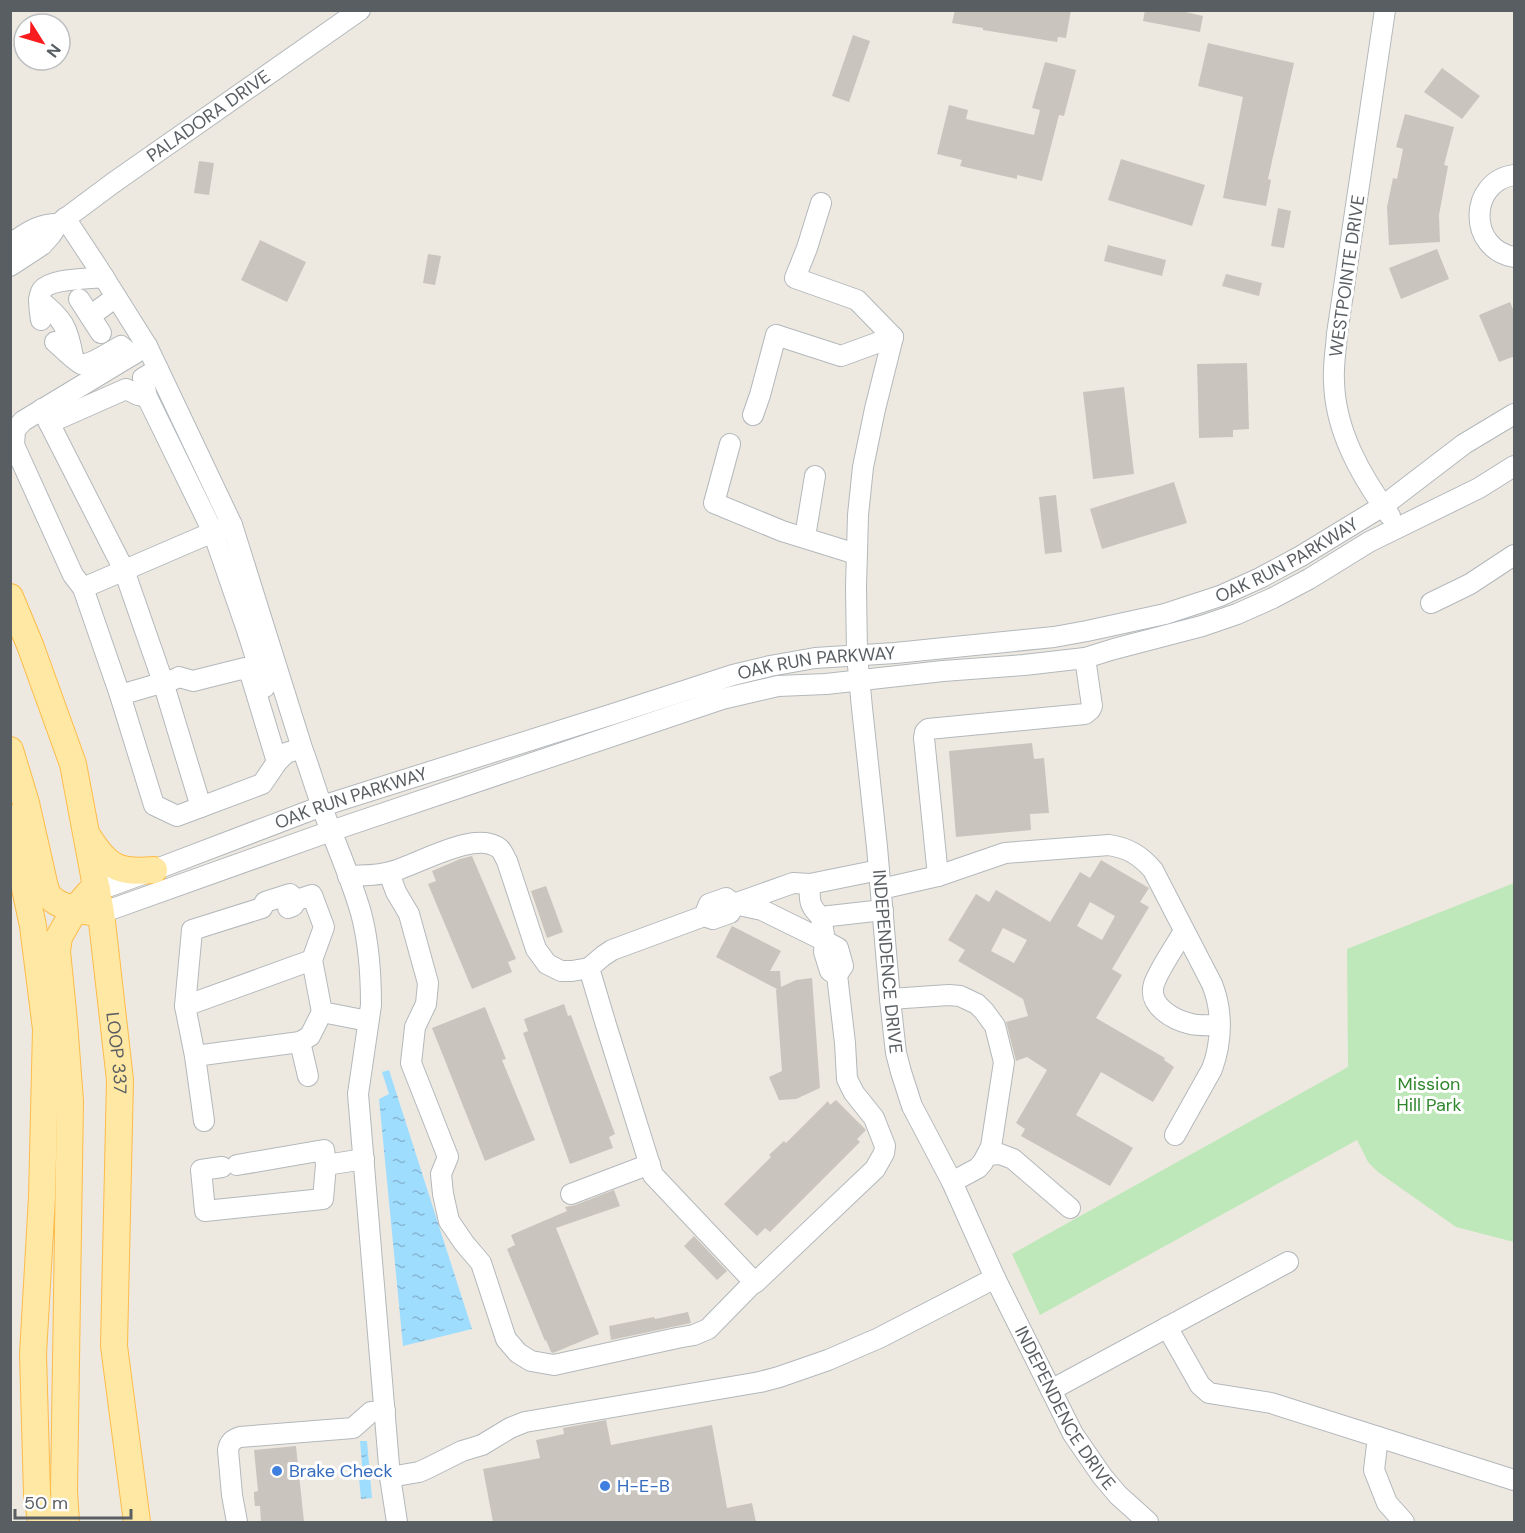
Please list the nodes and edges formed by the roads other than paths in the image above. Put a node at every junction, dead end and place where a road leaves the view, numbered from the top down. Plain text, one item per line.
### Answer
1 (360, 10) edge
2 (1385, 10) edge
3 (1515, 175) edge
4 (821, 203) dead end
5 (62, 221) junction
6 (10, 244) edge
7 (1515, 257) edge
8 (10, 266) edge
9 (104, 277) junction
10 (116, 297) junction
11 (79, 299) dead end
12 (90, 316) junction
13 (101, 333) dead end
14 (893, 337) junction
15 (55, 342) dead end
16 (139, 351) junction
17 (73, 357) junction
18 (158, 369) junction
19 (147, 397) junction
20 (1515, 414) edge
21 (17, 415) edge
22 (753, 415) dead end
23 (46, 416) junction
24 (730, 444) dead end
25 (1515, 466) edge
26 (815, 476) dead end
27 (1383, 506) junction
28 (232, 525) junction
29 (1399, 527) junction
30 (213, 531) junction
31 (805, 537) junction
32 (856, 554) junction
33 (1515, 555) edge
34 (124, 570) junction
35 (83, 588) junction
36 (10, 597) edge
37 (1431, 603) dead end
38 (257, 629) junction
39 (255, 655) junction
40 (857, 655) junction
41 (1085, 658) junction
42 (171, 680) junction
43 (860, 681) junction
44 (120, 695) junction
45 (10, 750) edge
46 (288, 754) junction
47 (322, 806) junction
48 (201, 807) junction
49 (10, 818) edge
50 (331, 831) junction
51 (86, 832) junction
52 (154, 870) junction
53 (389, 873) junction
54 (348, 876) junction
55 (938, 876) junction
56 (880, 880) junction
57 (810, 884) junction
58 (99, 901) junction
59 (734, 904) junction
60 (75, 909) junction
61 (883, 910) junction
62 (821, 917) junction
63 (1184, 931) junction
64 (825, 941) junction
65 (312, 960) junction
66 (590, 968) junction
67 (890, 999) junction
68 (185, 1006) junction
69 (322, 1012) junction
70 (368, 1021) junction
71 (1220, 1024) junction
72 (300, 1042) junction
73 (195, 1056) junction
74 (308, 1076) dead end
75 (204, 1121) dead end
76 (1175, 1135) dead end
77 (988, 1155) junction
78 (364, 1159) junction
79 (650, 1164) junction
80 (326, 1165) junction
81 (952, 1182) junction
82 (571, 1194) dead end
83 (1071, 1208) dead end
84 (1288, 1263) dead end
85 (995, 1278) junction
86 (754, 1282) junction
87 (1167, 1327) junction
88 (1051, 1390) junction
89 (385, 1411) junction
90 (1378, 1437) junction
91 (390, 1477) junction
92 (1515, 1480) edge
93 (37, 1494) junction
94 (1140, 1520) edge
95 (34, 1522) edge
96 (40, 1522) edge
97 (66, 1522) edge
98 (137, 1522) edge
99 (237, 1522) edge
100 (397, 1522) edge
101 (1404, 1522) edge

1 - 5 street, PALADORA DRIVE
2 - 27 street, WESTPOINTE DRIVE
3 - 7 street
4 - 14 street
5 - 6 street, PALADORA DRIVE
5 - 8 street, PALADORA DRIVE
5 - 9 street
9 - 10 street
9 - 17 street
10 - 12 street
10 - 16 street
11 - 12 street
12 - 13 street
14 - 22 street
14 - 32 street, INDEPENDENCE DRIVE
15 - 17 street
16 - 17 street
16 - 18 street
16 - 23 street
18 - 19 street
18 - 28 street
19 - 23 street
19 - 30 street
20 - 27 street, OAK RUN PARKWAY
21 - 23 street
21 - 35 street
23 - 34 street
24 - 31 street
25 - 29 street, OAK RUN PARKWAY
26 - 31 street
27 - 29 street, WESTPOINTE DRIVE
27 - 40 street, OAK RUN PARKWAY
28 - 30 street
28 - 38 street
29 - 41 street, OAK RUN PARKWAY
30 - 34 street
30 - 38 street
31 - 32 street
32 - 40 street, INDEPENDENCE DRIVE
33 - 37 street
34 - 35 street
34 - 42 street
35 - 44 street
36 - 51 main road, LOOP 337
38 - 39 street
38 - 46 street
39 - 42 street
39 - 46 street
40 - 43 street, INDEPENDENCE DRIVE
40 - 47 street, OAK RUN PARKWAY
41 - 43 street, OAK RUN PARKWAY
41 - 55 street
42 - 44 street
42 - 46 street
42 - 48 street
43 - 50 street, OAK RUN PARKWAY
43 - 56 street, INDEPENDENCE DRIVE
44 - 48 street
45 - 60 main road
46 - 47 street
46 - 48 street
47 - 50 street
47 - 52 street, OAK RUN PARKWAY
49 - 93 main road
50 - 54 street
50 - 58 street, OAK RUN PARKWAY
51 - 52 main road
51 - 58 main road, LOOP 337
52 - 58 street, OAK RUN PARKWAY
53 - 54 street
53 - 66 street
53 - 86 street
54 - 70 street
55 - 56 street
55 - 63 street
56 - 57 street
56 - 61 street, INDEPENDENCE DRIVE
57 - 59 street
57 - 62 street
58 - 60 main road
58 - 98 main road, LOOP 337
59 - 64 street
59 - 66 street
60 - 97 main road
61 - 62 street
61 - 67 street, INDEPENDENCE DRIVE
62 - 64 street
63 - 71 street
63 - 71 street
64 - 86 street
65 - 68 street
65 - 68 street
65 - 69 street
66 - 79 street
67 - 77 street
67 - 81 street, INDEPENDENCE DRIVE
68 - 73 street
69 - 70 street
69 - 72 street
70 - 78 street
71 - 76 street
72 - 73 street
72 - 74 street
73 - 75 street
77 - 81 street
77 - 83 street
78 - 80 street
78 - 89 street
79 - 82 street
79 - 86 street
80 - 80 street
81 - 85 street, INDEPENDENCE DRIVE
84 - 87 street
85 - 88 street, INDEPENDENCE DRIVE
85 - 91 street
87 - 88 street
87 - 90 street
88 - 94 street, INDEPENDENCE DRIVE
89 - 91 street
89 - 99 street
90 - 92 street
90 - 101 street
91 - 100 street
93 - 95 main road
93 - 96 main road

